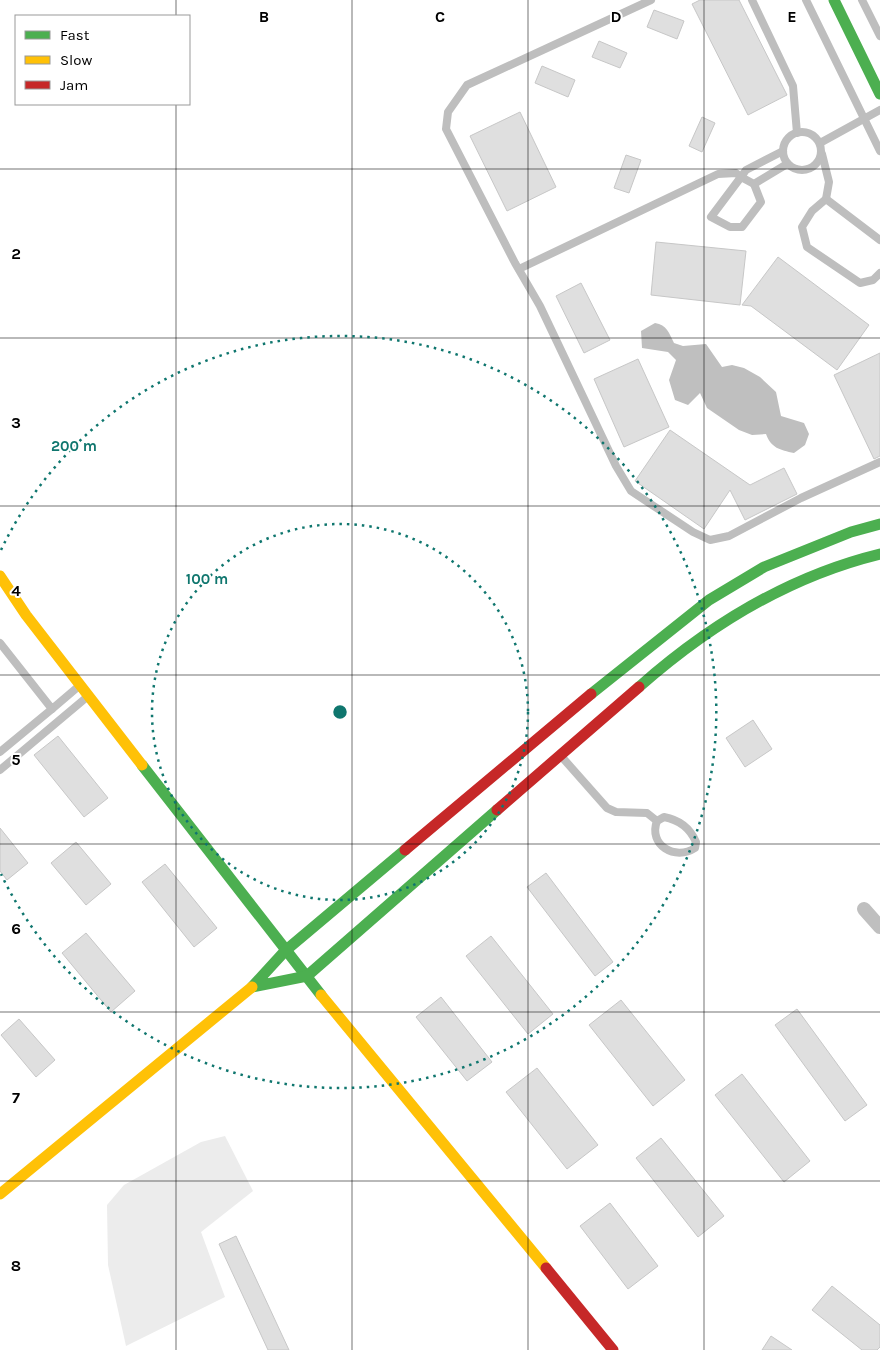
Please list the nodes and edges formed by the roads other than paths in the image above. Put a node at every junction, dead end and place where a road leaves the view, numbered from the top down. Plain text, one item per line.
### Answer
1 (650, 0) edge
2 (752, 0) edge
3 (806, 0) edge
4 (834, 0) edge
5 (862, 0) edge
6 (880, 36) edge
7 (880, 94) edge
8 (880, 110) edge
9 (863, 117) junction
10 (797, 133) junction
11 (820, 143) junction
12 (783, 151) junction
13 (880, 151) edge
14 (822, 154) junction
15 (787, 164) junction
16 (741, 177) junction
17 (754, 184) junction
18 (826, 199) junction
19 (880, 240) edge
20 (519, 269) junction
21 (880, 273) edge
22 (880, 462) edge
23 (880, 524) edge
24 (880, 554) edge
25 (0, 576) edge
26 (0, 643) edge
27 (80, 685) junction
28 (88, 696) junction
29 (52, 710) junction
30 (0, 752) edge
31 (560, 755) junction
32 (0, 770) edge
33 (656, 821) junction
34 (284, 951) junction
35 (307, 976) junction
36 (252, 987) junction
37 (0, 1194) edge
38 (613, 1350) edge

1 - 20 lane
2 - 10 lane
3 - 9 lane
4 - 7 main road
5 - 6 lane
8 - 9 lane
9 - 11 lane
9 - 13 lane
10 - 11 lane
10 - 12 lane
11 - 14 lane
12 - 15 lane
12 - 16 lane
14 - 15 lane
14 - 18 lane
15 - 17 lane
16 - 17 lane
16 - 17 lane
16 - 20 lane
18 - 19 lane
18 - 21 lane
20 - 22 lane
23 - 34 main road
24 - 31 main road
25 - 27 main road
26 - 29 lane
27 - 28 main road
27 - 29 lane
28 - 32 lane
28 - 34 main road
29 - 30 lane
31 - 33 lane
31 - 35 main road
33 - 33 lane
34 - 35 main road
34 - 36 main road
35 - 36 main road
35 - 38 main road
36 - 37 main road

